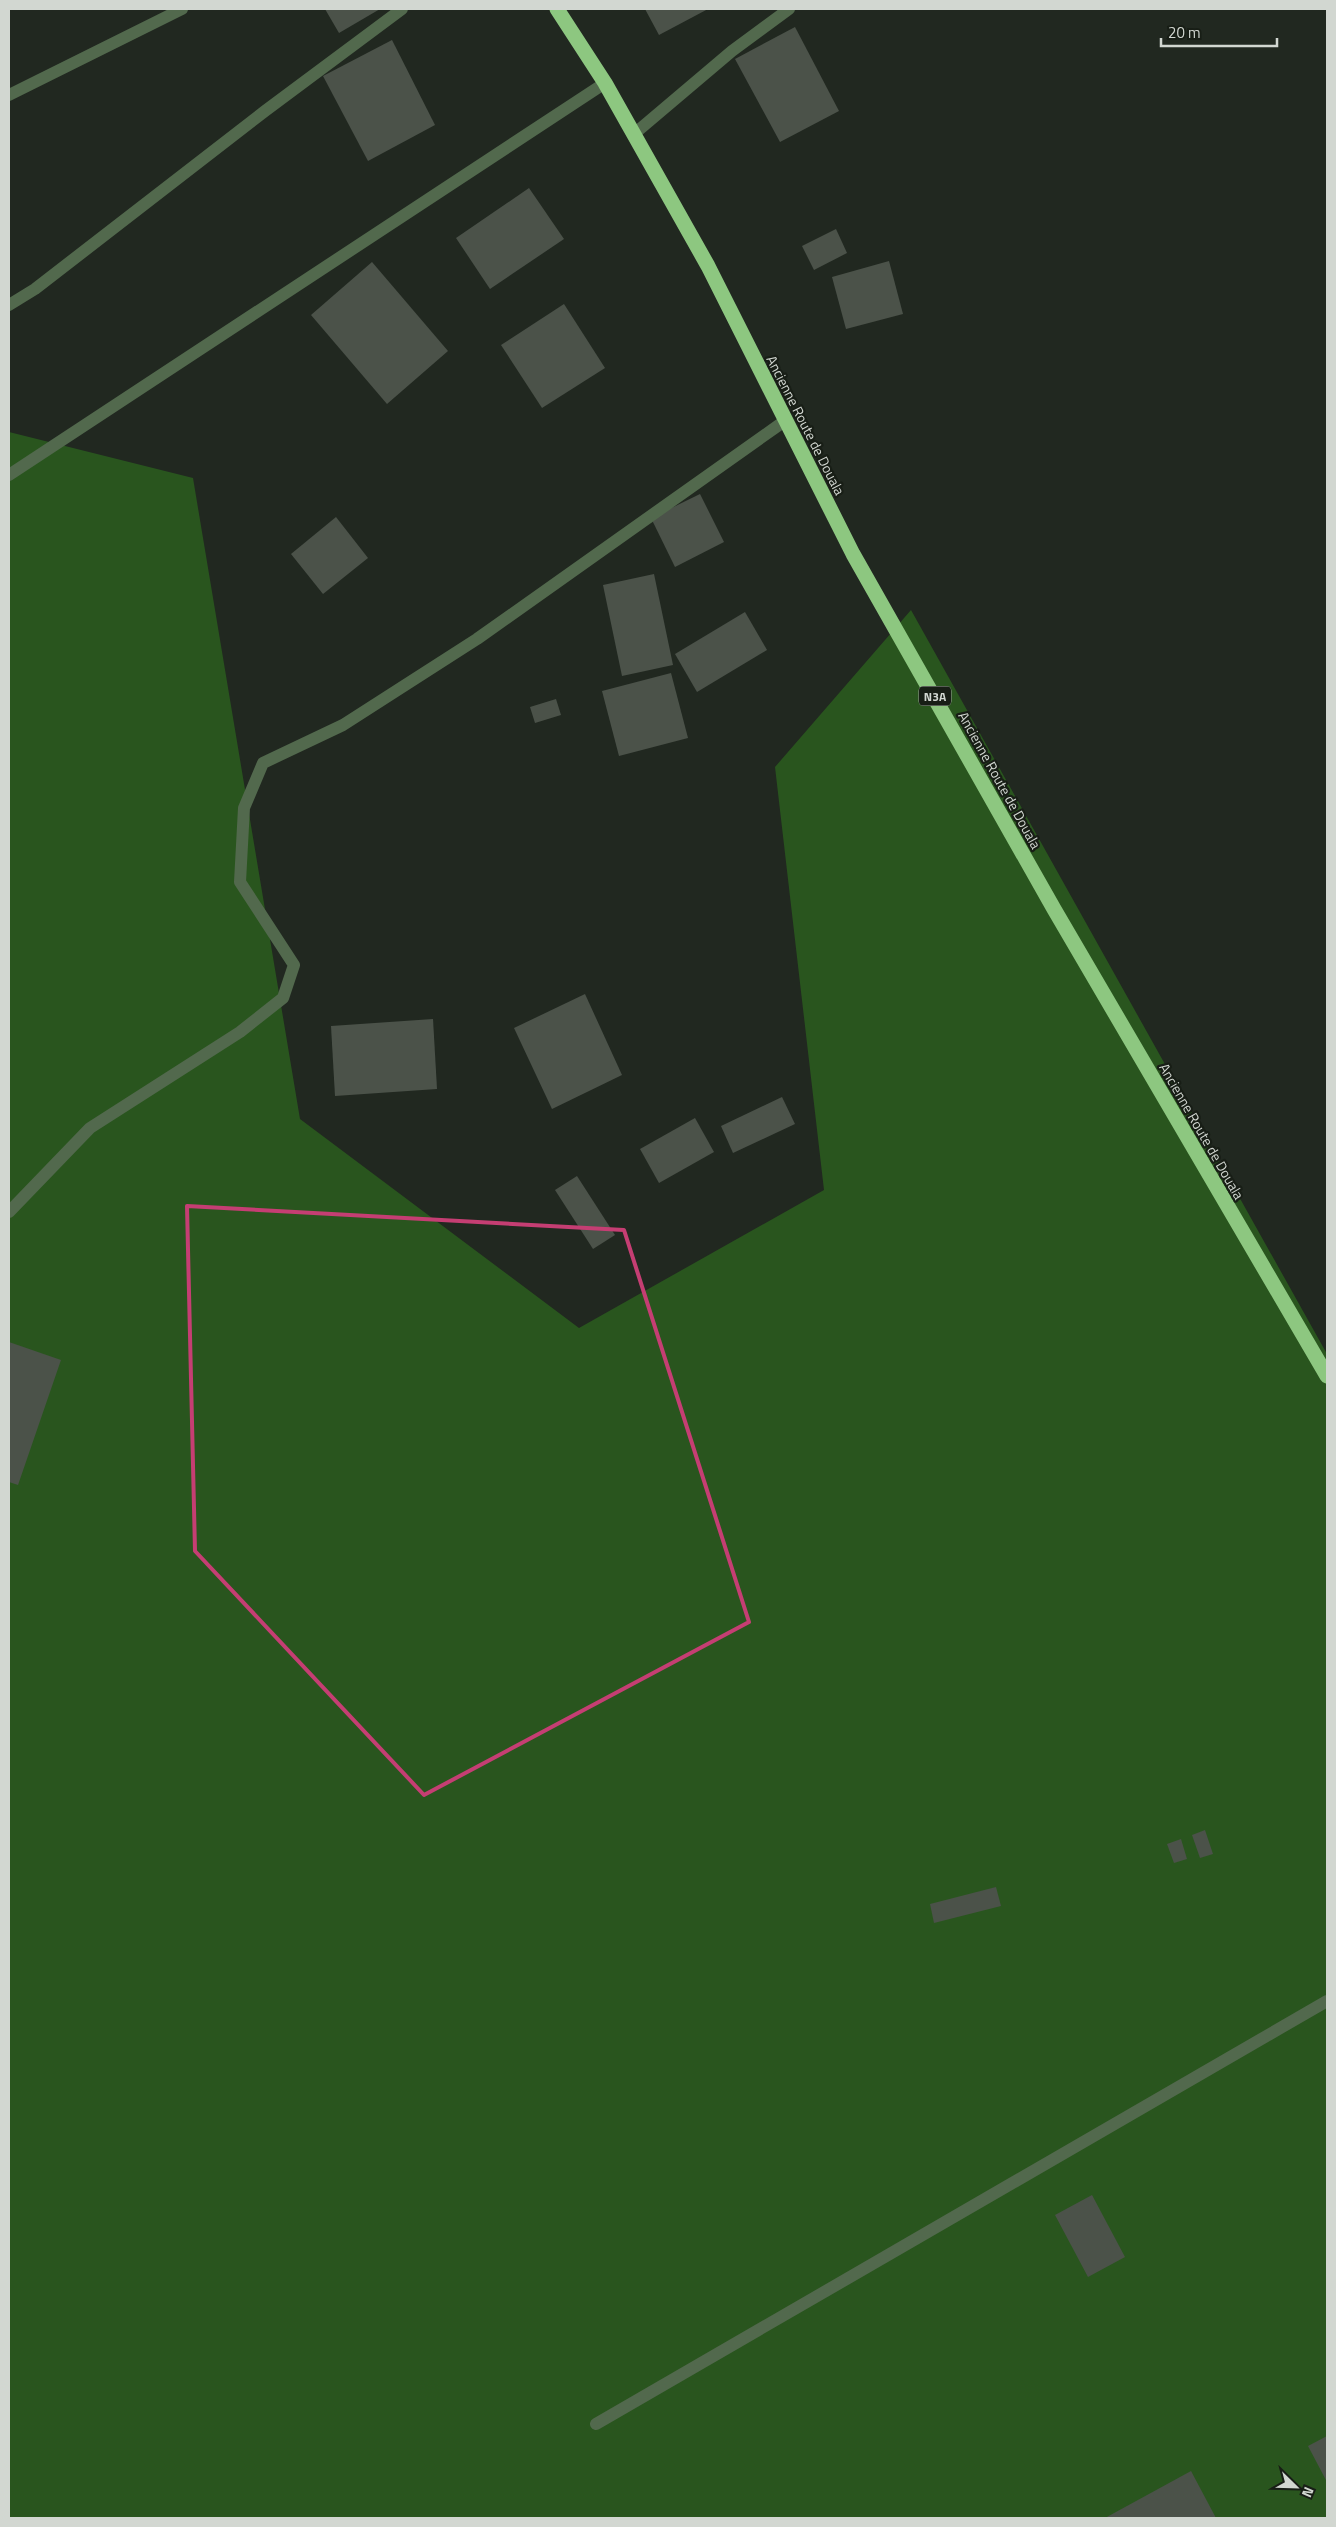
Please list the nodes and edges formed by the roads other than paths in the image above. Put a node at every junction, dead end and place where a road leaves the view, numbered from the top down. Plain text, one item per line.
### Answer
1 (182, 9) edge
2 (402, 9) edge
3 (557, 9) edge
4 (789, 9) edge
5 (605, 83) junction
6 (9, 95) edge
7 (634, 134) junction
8 (9, 305) edge
9 (786, 420) junction
10 (9, 475) edge
11 (9, 1212) edge
12 (1327, 1376) edge
13 (1327, 2001) edge
14 (596, 2424) dead end

1 - 6 street
2 - 8 street
3 - 5 highway, Ancienne Route de Douala / N3A
4 - 7 street
5 - 7 highway, Ancienne Route de Douala / N3A
5 - 10 street
7 - 9 highway, Ancienne Route de Douala / N3A
9 - 11 street
9 - 12 highway, Ancienne Route de Douala / N3A
13 - 14 street

